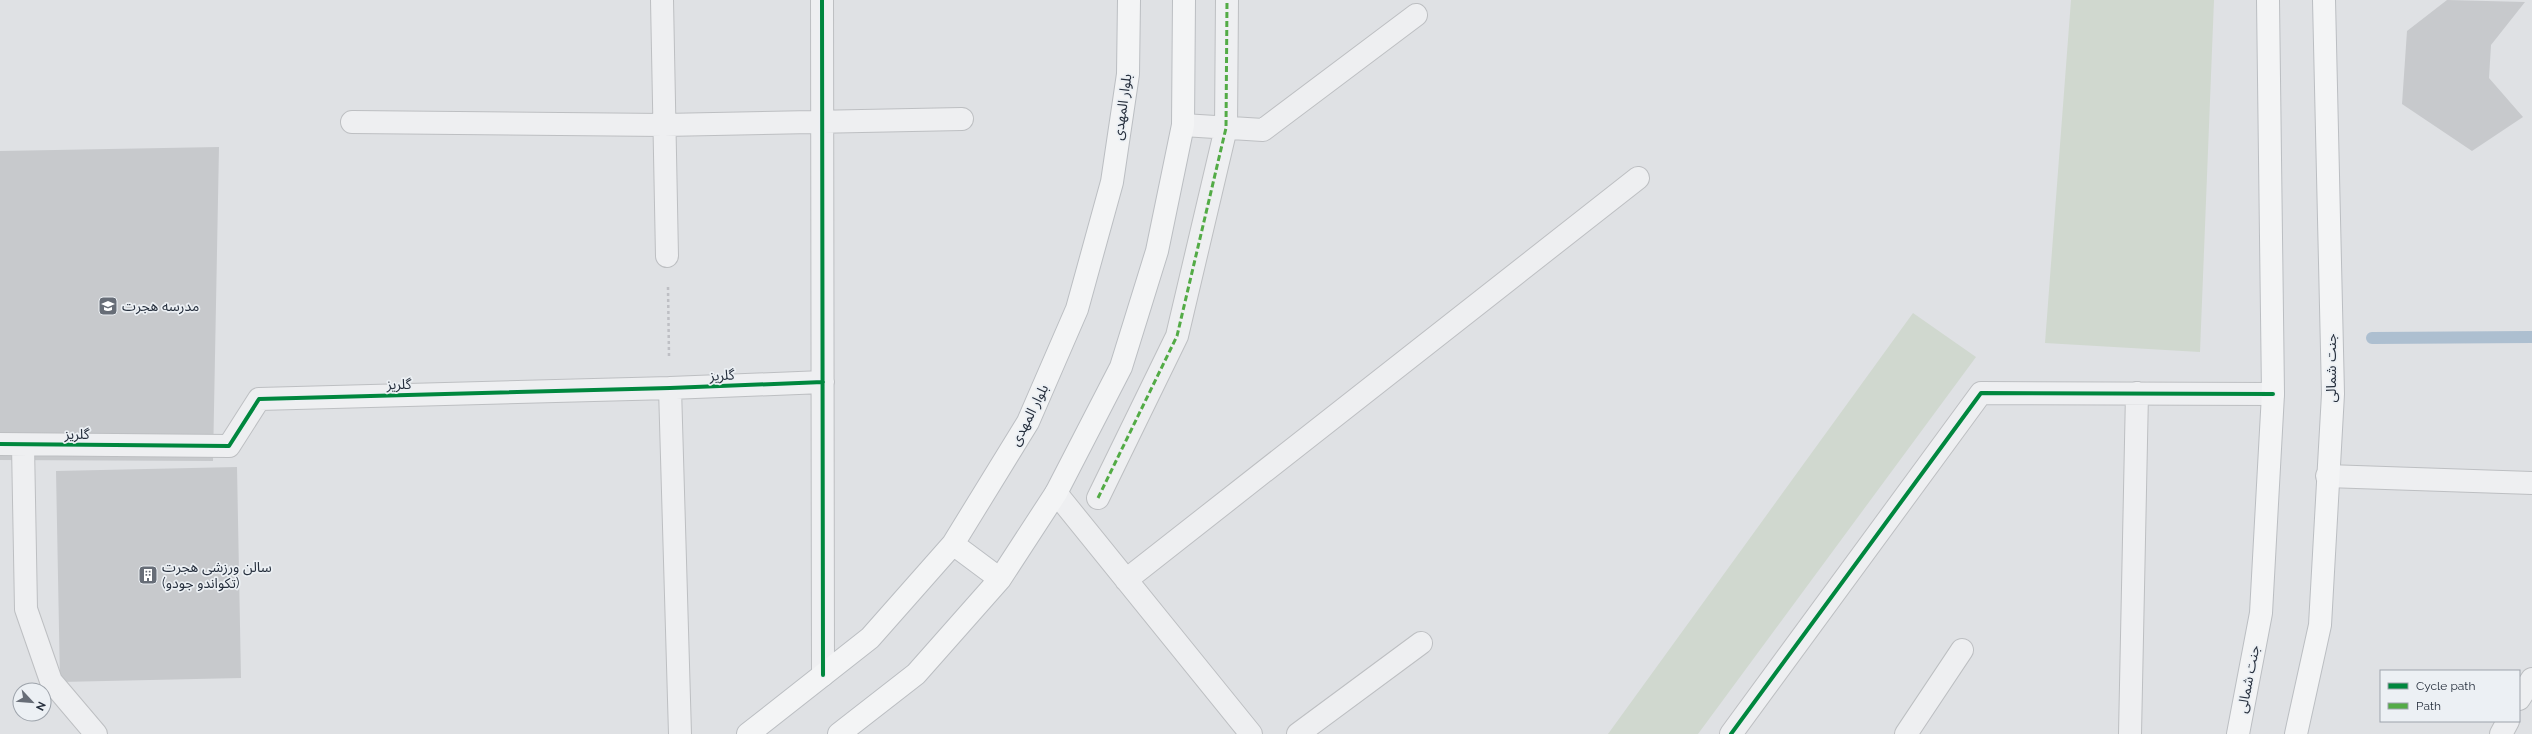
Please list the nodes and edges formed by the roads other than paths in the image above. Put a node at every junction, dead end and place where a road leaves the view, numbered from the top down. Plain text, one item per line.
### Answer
1 (662, 0) edge
2 (822, 0) edge
3 (1129, 0) edge
4 (1184, 0) edge
5 (1227, 0) edge
6 (2268, 0) edge
7 (2324, 0) edge
8 (1416, 16) dead end
9 (962, 119) dead end
10 (824, 121) junction
11 (352, 122) dead end
12 (664, 125) junction
13 (1183, 125) junction
14 (1226, 128) junction
15 (1638, 178) dead end
16 (667, 256) road end
17 (823, 382) junction
18 (670, 388) junction
19 (2137, 393) junction
20 (2273, 394) junction
21 (0, 444) edge
22 (23, 445) junction
23 (2327, 476) junction
24 (2532, 484) edge
25 (1056, 493) junction
26 (1098, 498) dead end
27 (953, 544) junction
28 (1000, 578) junction
29 (1126, 580) junction
30 (1421, 643) dead end
31 (1962, 650) dead end
32 (822, 675) junction
33 (2532, 679) edge
34 (2520, 697) edge
35 (2507, 722) edge
36 (96, 734) edge
37 (680, 734) edge
38 (748, 734) edge
39 (839, 734) edge
40 (1251, 734) edge
41 (1298, 734) edge
42 (1732, 734) edge
43 (1906, 734) edge
44 (2130, 734) edge
45 (2238, 734) edge
46 (2296, 734) edge
47 (2501, 734) edge

1 - 12 street
2 - 10 street
3 - 27 main road, بلوار المهدی
4 - 13 main road
5 - 14 street
6 - 20 main road, جنت شمالی
7 - 23 main road, جنت شمالی
8 - 14 street
9 - 10 street
10 - 12 street
10 - 17 street
11 - 12 street
12 - 16 street
13 - 14 street
13 - 25 main road
14 - 26 street
15 - 29 street
17 - 18 street, گلریز
17 - 32 street
18 - 22 street, گلریز
18 - 37 street
19 - 20 street
19 - 42 street
19 - 44 street
20 - 45 main road, جنت شمالی
21 - 22 street, گلریز
22 - 36 street
23 - 24 street
23 - 46 main road, جنت شمالی
25 - 28 main road
25 - 29 street
27 - 28 main road
27 - 32 main road, بلوار المهدی
28 - 39 main road
29 - 40 street
30 - 41 street
31 - 43 street
32 - 38 main road, بلوار المهدی
33 - 34 street
35 - 47 street

